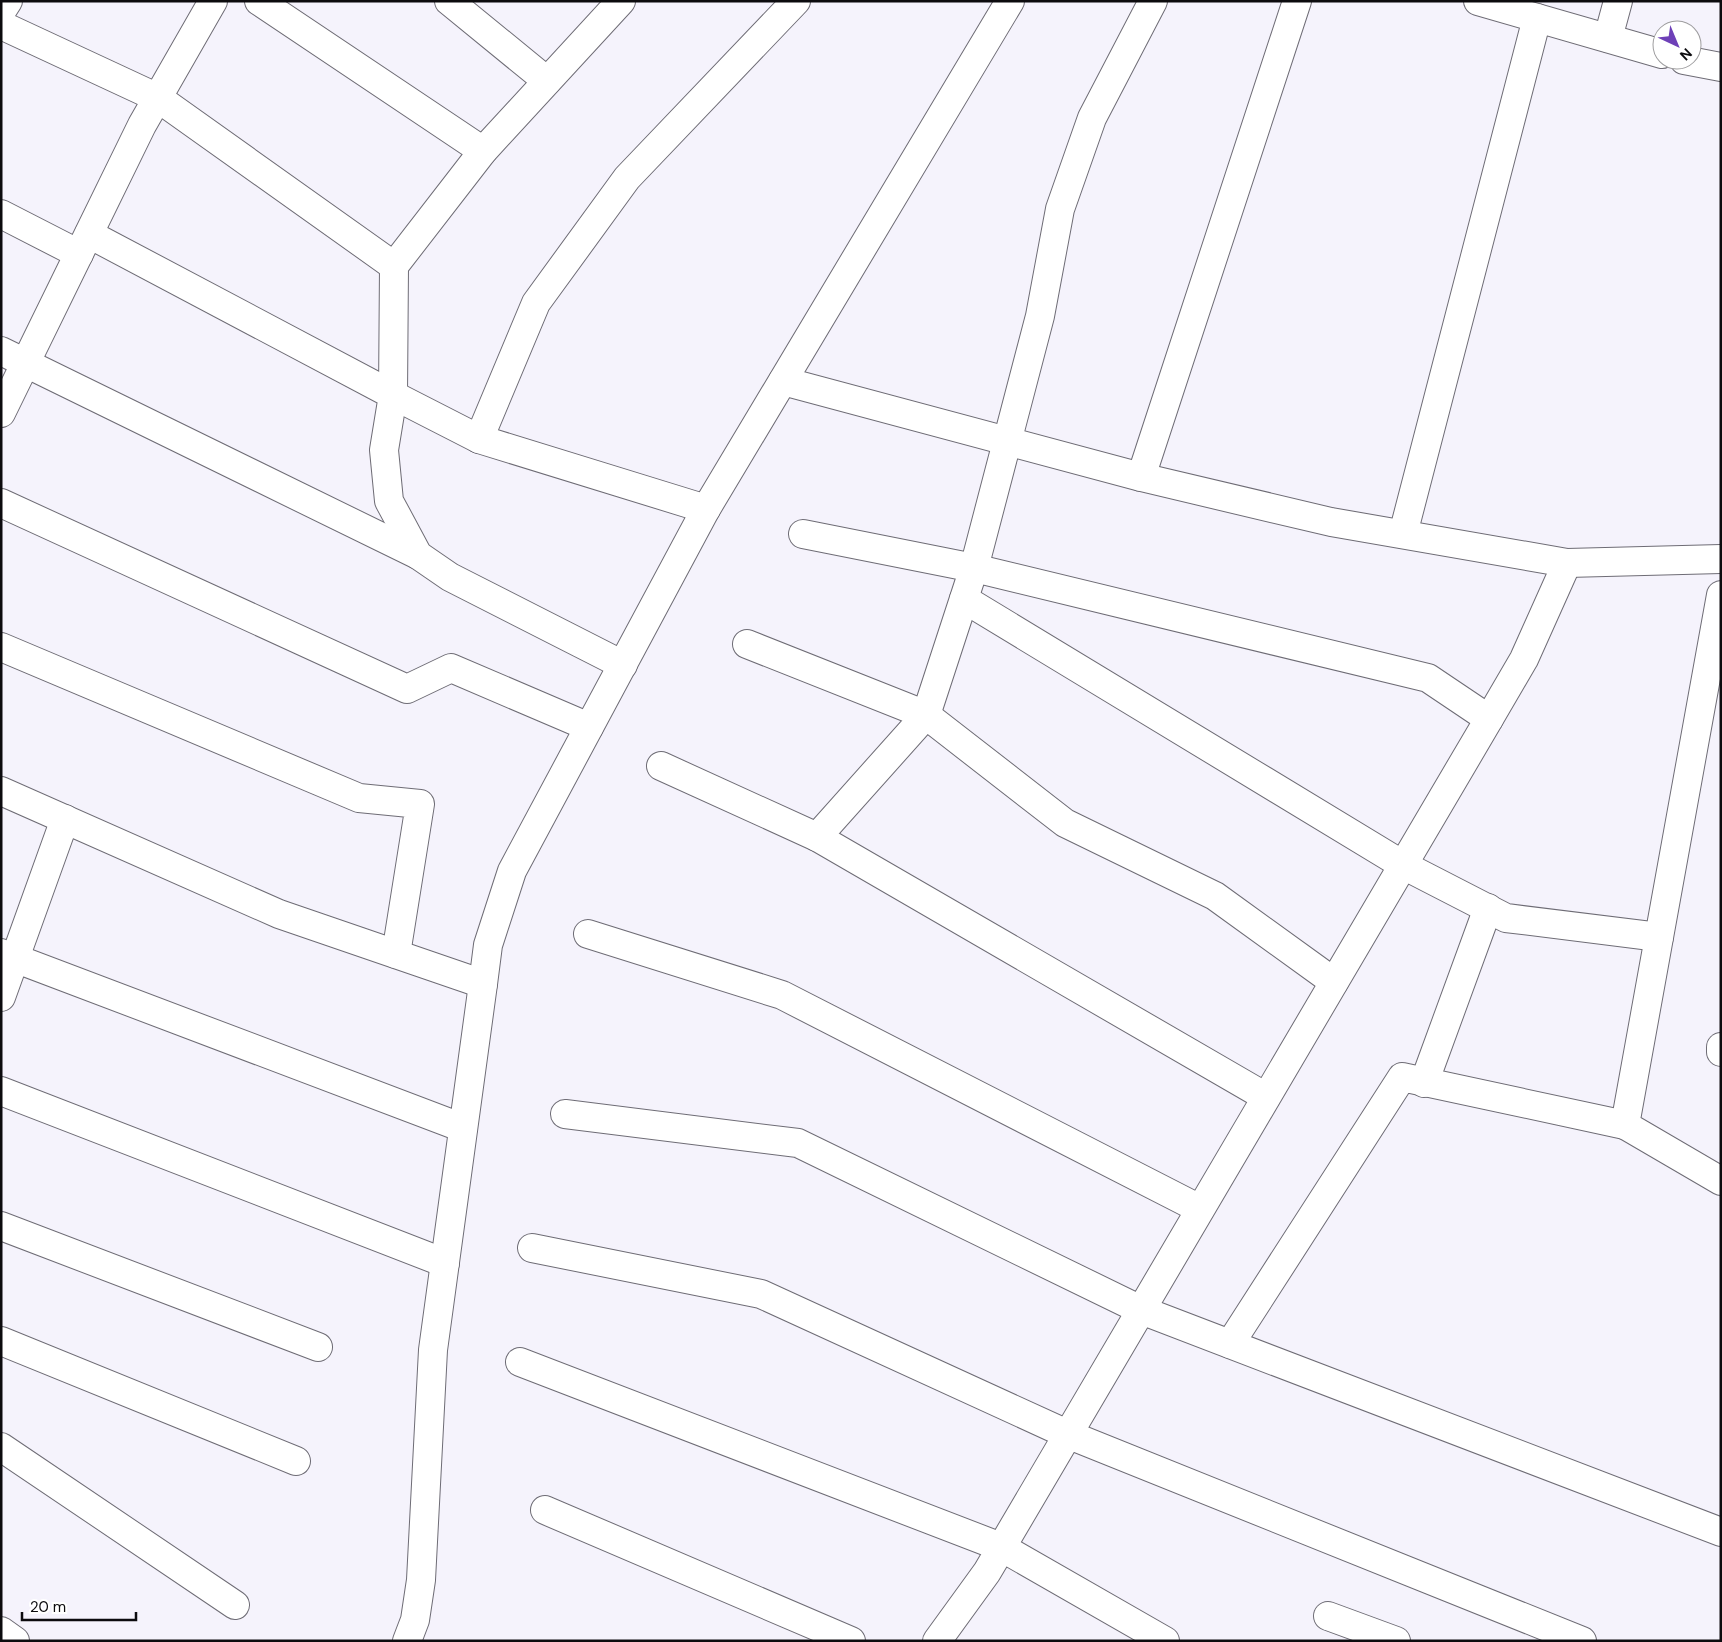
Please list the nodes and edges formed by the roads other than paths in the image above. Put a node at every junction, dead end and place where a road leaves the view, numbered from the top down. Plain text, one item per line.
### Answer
1 (8, 1) edge
2 (213, 1) edge
3 (258, 1) edge
4 (449, 1) edge
5 (621, 1) edge
6 (796, 1) edge
7 (1010, 1) edge
8 (1152, 1) edge
9 (1297, 1) edge
10 (1478, 1) edge
11 (1618, 1) edge
12 (1, 12) edge
13 (1537, 18) junction
14 (1, 25) edge
15 (1608, 38) junction
16 (1652, 51) edge
17 (1702, 62) edge
18 (1720, 65) edge
19 (547, 82) junction
20 (158, 98) junction
21 (483, 151) junction
22 (1, 214) edge
23 (84, 244) junction
24 (394, 266) junction
25 (1, 351) edge
26 (26, 363) junction
27 (783, 381) junction
28 (394, 395) junction
29 (1, 413) edge
30 (479, 439) junction
31 (1008, 441) junction
32 (1141, 477) junction
33 (1, 503) edge
34 (706, 509) junction
35 (803, 534) dead end
36 (1403, 534) junction
37 (418, 555) junction
38 (1721, 559) edge
39 (1567, 563) junction
40 (974, 568) junction
41 (1721, 595) edge
42 (964, 600) junction
43 (747, 644) dead end
44 (1, 646) edge
45 (623, 665) junction
46 (926, 715) junction
47 (1489, 719) junction
48 (589, 727) junction
49 (661, 766) dead end
50 (1, 790) edge
51 (66, 819) junction
52 (817, 837) junction
53 (1402, 865) junction
54 (1488, 908) junction
55 (588, 934) dead end
56 (1659, 938) junction
57 (396, 954) junction
58 (8, 956) edge
59 (1334, 982) junction
60 (483, 984) junction
61 (1, 997) edge
62 (1721, 1047) edge
63 (1721, 1052) edge
64 (1424, 1082) junction
65 (1, 1091) edge
66 (1266, 1097) junction
67 (565, 1114) dead end
68 (1625, 1125) junction
69 (463, 1128) junction
70 (1721, 1181) edge
71 (1200, 1209) junction
72 (1, 1226) edge
73 (532, 1248) dead end
74 (445, 1263) junction
75 (1142, 1310) junction
76 (1, 1341) edge
77 (1230, 1344) junction
78 (318, 1347) dead end
79 (520, 1362) dead end
80 (1067, 1434) junction
81 (1, 1446) edge
82 (296, 1462) dead end
83 (546, 1510) dead end
84 (1721, 1532) edge
85 (1001, 1547) junction
86 (235, 1605) dead end
87 (1328, 1616) dead end
88 (1, 1631) edge
89 (15, 1641) edge
90 (407, 1641) edge
91 (852, 1641) edge
92 (937, 1641) edge
93 (1166, 1641) edge
94 (1396, 1641) edge
95 (1582, 1641) edge

1 - 12 street
2 - 20 street
3 - 21 street
4 - 19 street
5 - 19 street
6 - 30 street
7 - 27 street
8 - 31 street
9 - 32 street
10 - 13 street
11 - 15 street
13 - 15 street
13 - 36 street
14 - 20 street
15 - 16 street
17 - 18 street
19 - 21 street
20 - 23 street
20 - 24 street
21 - 24 street
22 - 23 street
23 - 26 street
23 - 28 street
24 - 28 street
25 - 26 street
26 - 29 street
26 - 37 street
27 - 31 street
27 - 34 street
28 - 30 street
28 - 37 street
30 - 34 street
31 - 32 street
31 - 40 street
32 - 36 street
33 - 48 street
34 - 45 street
35 - 40 street
36 - 39 street
37 - 45 street
38 - 39 street
39 - 47 street
40 - 42 street
40 - 47 street
41 - 56 street
42 - 46 street
42 - 53 street
43 - 46 street
44 - 57 street
45 - 48 street
46 - 52 street
46 - 59 street
47 - 53 street
48 - 60 street
49 - 52 street
50 - 51 street
51 - 57 street
51 - 58 street
52 - 66 street
53 - 54 street
53 - 59 street
54 - 56 street
54 - 64 street
55 - 71 street
56 - 68 street
57 - 60 street
58 - 61 street
58 - 69 street
59 - 66 street
60 - 69 street
62 - 63 street
64 - 68 street
64 - 77 street
65 - 74 street
66 - 71 street
67 - 75 street
68 - 70 street
69 - 74 street
71 - 75 street
72 - 78 street
73 - 80 street
74 - 90 street
75 - 77 street
75 - 80 street
76 - 82 street
77 - 84 street
79 - 85 street
80 - 85 street
80 - 95 street
81 - 86 street
83 - 91 street
85 - 92 street
85 - 93 street
87 - 94 street
88 - 89 street

